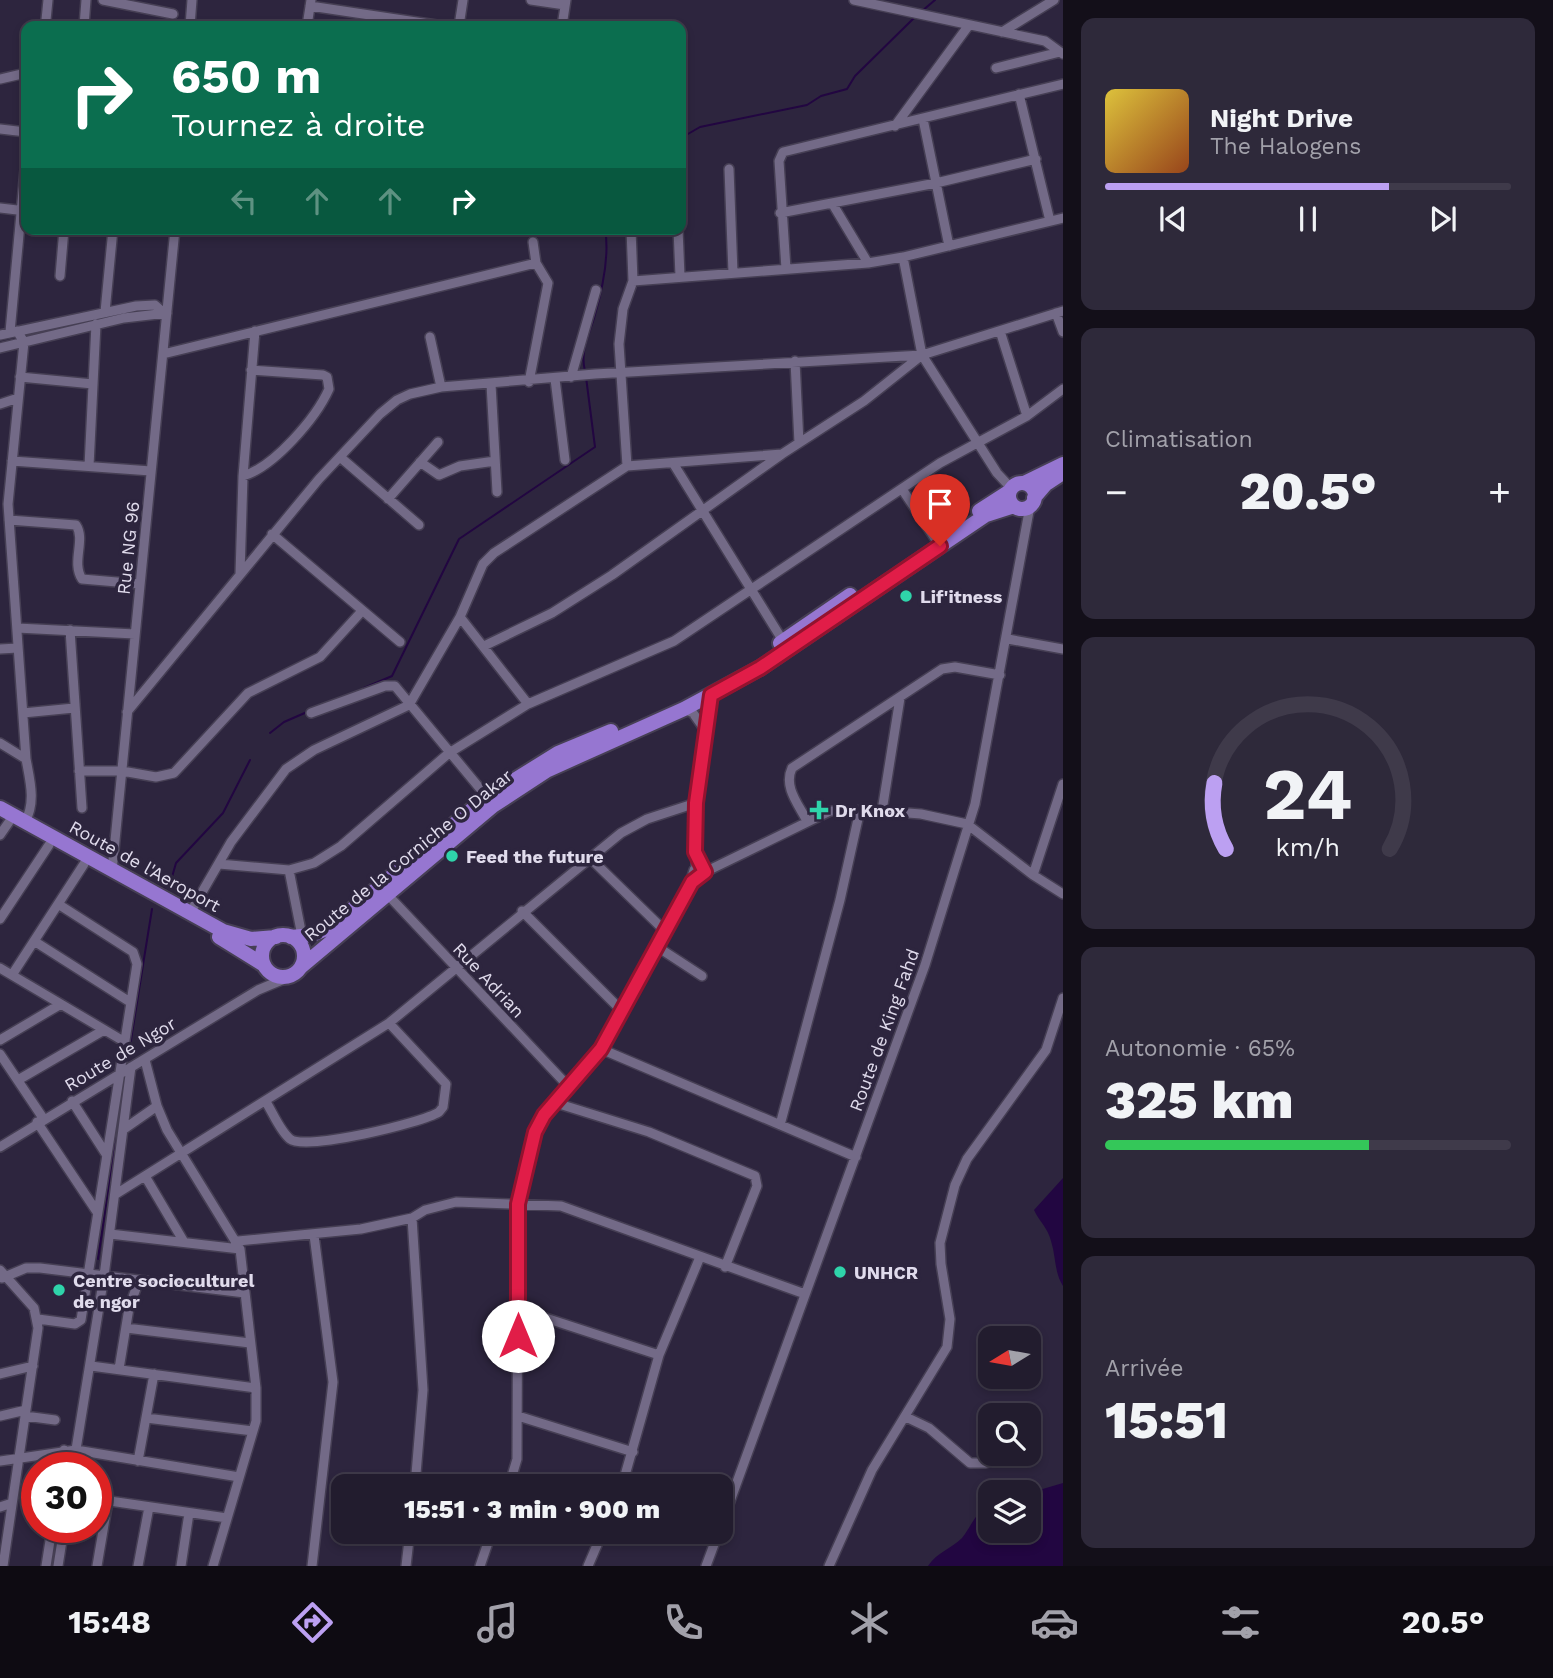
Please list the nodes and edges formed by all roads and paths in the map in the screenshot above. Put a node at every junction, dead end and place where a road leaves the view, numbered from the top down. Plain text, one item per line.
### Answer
1 (48, 0) edge
2 (86, 0) edge
3 (192, 0) edge
4 (463, 0) edge
5 (531, 0) edge
6 (854, 0) edge
7 (1054, 0) edge
8 (109, 1) edge
9 (565, 2) edge
10 (311, 3) edge
11 (173, 14) dead end
12 (46, 20) dead end
13 (84, 21) edge
14 (190, 21) edge
15 (308, 21) edge
16 (414, 21) edge
17 (460, 21) edge
18 (563, 21) edge
19 (969, 25) junction
20 (1002, 32) junction
21 (1062, 53) edge
22 (996, 68) dead end
23 (21, 74) edge
24 (0, 79) edge
25 (1063, 84) edge
26 (1019, 94) junction
27 (923, 120) junction
28 (895, 126) junction
29 (0, 129) edge
30 (21, 131) edge
31 (1036, 159) junction
32 (729, 169) dead end
33 (936, 183) junction
34 (832, 203) junction
35 (0, 208) edge
36 (21, 210) edge
37 (780, 213) junction
38 (1063, 218) edge
39 (1050, 221) junction
40 (22, 235) edge
41 (63, 235) edge
42 (112, 235) edge
43 (174, 235) edge
44 (631, 235) edge
45 (678, 235) edge
46 (533, 242) dead end
47 (949, 246) junction
48 (903, 257) junction
49 (868, 262) junction
50 (536, 264) junction
51 (786, 269) junction
52 (733, 273) junction
53 (60, 276) dead end
54 (680, 276) junction
55 (633, 281) junction
56 (596, 290) dead end
57 (105, 312) junction
58 (1059, 312) edge
59 (165, 313) junction
60 (96, 324) junction
61 (255, 331) junction
62 (1000, 331) junction
63 (14, 332) junction
64 (1063, 332) edge
65 (0, 335) edge
66 (430, 337) dead end
67 (24, 342) junction
68 (0, 348) edge
69 (163, 354) junction
70 (922, 355) junction
71 (795, 361) junction
72 (251, 370) junction
73 (622, 373) junction
74 (573, 376) junction
75 (20, 377) junction
76 (555, 379) junction
77 (529, 382) junction
78 (93, 384) junction
79 (491, 384) junction
80 (441, 387) junction
81 (1063, 389) edge
82 (18, 398) junction
83 (0, 404) edge
84 (1027, 416) junction
85 (438, 442) dead end
86 (979, 442) junction
87 (799, 443) junction
88 (782, 454) junction
89 (340, 457) junction
90 (565, 460) dead end
91 (12, 461) junction
92 (495, 461) junction
93 (421, 462) junction
94 (673, 463) junction
95 (1063, 464) edge
96 (89, 466) junction
97 (628, 466) junction
98 (151, 471) junction
99 (1063, 473) edge
100 (243, 476) junction
101 (1015, 487) junction
102 (902, 489) junction
103 (497, 492) dead end
104 (388, 499) junction
105 (4, 504) edge
106 (1024, 505) junction
107 (703, 512) junction
108 (9, 520) junction
109 (419, 525) dead end
110 (272, 534) junction
111 (936, 540) junction
112 (240, 574) junction
113 (140, 584) junction
114 (751, 591) junction
115 (362, 611) junction
116 (460, 617) junction
117 (17, 628) junction
118 (70, 630) junction
119 (135, 634) junction
120 (1008, 639) junction
121 (783, 641) junction
122 (400, 642) dead end
123 (484, 646) junction
124 (19, 648) junction
125 (0, 649) edge
126 (1063, 649) edge
127 (1000, 675) junction
128 (711, 695) junction
129 (900, 698) junction
130 (528, 704) junction
131 (409, 705) junction
132 (74, 708) junction
133 (684, 709) junction
134 (127, 712) junction
135 (23, 713) junction
136 (311, 713) dead end
137 (705, 730) junction
138 (0, 743) edge
139 (449, 752) junction
140 (26, 759) junction
141 (79, 771) junction
142 (122, 771) junction
143 (1063, 783) edge
144 (487, 797) junction
145 (696, 803) junction
146 (0, 808) edge
147 (82, 808) dead end
148 (860, 810) junction
149 (881, 811) junction
150 (4, 819) edge
151 (807, 821) junction
152 (25, 822) junction
153 (967, 824) junction
154 (0, 835) edge
155 (49, 845) junction
156 (589, 857) junction
157 (84, 864) junction
158 (219, 864) junction
159 (289, 870) junction
160 (112, 871) junction
161 (698, 871) junction
162 (1032, 875) junction
163 (387, 894) junction
164 (1063, 894) edge
165 (58, 904) junction
166 (522, 911) junction
167 (190, 913) junction
168 (0, 919) edge
169 (664, 930) junction
170 (290, 937) junction
171 (34, 941) junction
172 (656, 946) junction
173 (265, 966) junction
174 (301, 967) junction
175 (455, 967) junction
176 (0, 968) edge
177 (12, 975) junction
178 (702, 976) dead end
179 (289, 977) junction
180 (258, 990) junction
181 (1063, 998) edge
182 (130, 1002) junction
183 (61, 1004) junction
184 (621, 1010) junction
185 (389, 1023) junction
186 (104, 1030) junction
187 (0, 1040) edge
188 (125, 1042) junction
189 (601, 1049) junction
190 (0, 1054) edge
191 (145, 1060) junction
192 (131, 1067) junction
193 (120, 1073) junction
194 (18, 1080) junction
195 (569, 1087) junction
196 (72, 1101) junction
197 (266, 1102) junction
198 (556, 1102) junction
199 (157, 1107) junction
200 (40, 1120) junction
201 (779, 1125) junction
202 (124, 1129) junction
203 (1, 1144) edge
204 (181, 1153) junction
205 (106, 1154) junction
206 (856, 1157) junction
207 (145, 1175) junction
208 (116, 1194) junction
209 (518, 1204) junction
210 (97, 1212) junction
211 (412, 1217) junction
212 (110, 1234) junction
213 (314, 1235) junction
214 (184, 1242) junction
215 (239, 1245) junction
216 (699, 1257) junction
217 (725, 1267) junction
218 (89, 1274) junction
219 (2, 1275) edge
220 (104, 1276) junction
221 (139, 1280) junction
222 (245, 1293) junction
223 (805, 1294) junction
224 (518, 1309) junction
225 (38, 1320) junction
226 (125, 1328) junction
227 (250, 1343) junction
228 (659, 1355) junction
229 (33, 1366) junction
230 (91, 1366) junction
231 (119, 1369) junction
232 (0, 1374) edge
233 (154, 1374) junction
234 (256, 1388) junction
235 (26, 1413) junction
236 (0, 1416) edge
237 (518, 1416) junction
238 (906, 1417) junction
239 (146, 1418) junction
240 (55, 1420) dead end
241 (253, 1431) junction
242 (64, 1450) joint
243 (76, 1450) junction
244 (633, 1452) junction
245 (19, 1457) junction
246 (0, 1461) edge
247 (138, 1461) junction
248 (978, 1463) edge
249 (416, 1474) edge
250 (513, 1474) edge
251 (626, 1474) edge
252 (239, 1477) junction
253 (733, 1493) edge
254 (112, 1502) edge
255 (12, 1503) junction
256 (0, 1507) edge
257 (149, 1507) junction
258 (189, 1513) junction
259 (228, 1518) junction
260 (50, 1543) edge
261 (62, 1543) edge
262 (101, 1543) edge
263 (409, 1544) edge
264 (488, 1544) edge
265 (597, 1544) edge
266 (714, 1544) edge
267 (3, 1549) edge
268 (3, 1566) edge
269 (47, 1566) edge
270 (58, 1566) edge
271 (97, 1566) edge
272 (138, 1566) edge
273 (181, 1566) edge
274 (213, 1566) edge
275 (312, 1566) edge
276 (406, 1566) edge
277 (480, 1566) edge
278 (588, 1566) edge
279 (706, 1566) edge
280 (829, 1566) edge

1 - 12 street
2 - 13 street
3 - 14 street
4 - 17 street
5 - 9 street
6 - 19 street
7 - 20 street
8 - 11 street
9 - 18 street
10 - 15 street
10 - 16 street
19 - 20 street
19 - 28 street
20 - 21 street
21 - 22 street
23 - 24 street
25 - 26 street
26 - 27 street
26 - 31 street
27 - 28 street
27 - 33 street
28 - 37 street
29 - 30 street
31 - 33 street
31 - 39 street
32 - 52 street
33 - 34 street
33 - 47 street
34 - 37 street
34 - 49 street
35 - 36 street
37 - 51 street
38 - 39 street
39 - 47 street
40 - 63 street
41 - 53 street
42 - 57 street
43 - 59 street, Rue NG 96
44 - 55 street
45 - 54 street
46 - 50 street
47 - 48 street
48 - 49 street
48 - 70 street
49 - 51 street
50 - 61 street
50 - 77 street
51 - 52 street
52 - 54 street
54 - 55 street
55 - 73 street
56 - 74 street
57 - 59 street
57 - 63 street
58 - 62 street
58 - 64 street
59 - 60 street
59 - 69 street, Rue NG 96
60 - 67 street
60 - 78 street
61 - 69 street
61 - 72 street
62 - 70 street
62 - 84 street
63 - 65 street
63 - 67 street
66 - 80 street
67 - 68 street
67 - 75 street
69 - 98 street, Rue NG 96
70 - 71 street
70 - 86 street
70 - 87 street
71 - 73 street
71 - 87 street
72 - 100 street
72 - 100 street
73 - 74 street
73 - 97 street
74 - 76 street
75 - 78 street
75 - 82 street
76 - 77 street
76 - 90 street
77 - 79 street
78 - 96 street
79 - 80 street
79 - 92 street
80 - 89 street
81 - 84 street
82 - 83 street
82 - 91 street
84 - 86 street
85 - 93 street
86 - 101 street
86 - 102 street
87 - 88 street
88 - 94 street
88 - 107 street
89 - 104 street
89 - 110 street
91 - 96 street
91 - 105 street
92 - 93 street
92 - 103 street
93 - 104 street
94 - 97 street
94 - 107 street
95 - 101 highway, Route de la Corniche O Dakar
96 - 98 street
97 - 116 street
98 - 113 street, Rue NG 96
99 - 106 highway
100 - 112 street
101 - 106 highway
101 - 106 highway
101 - 111 highway, Route de la Corniche O Dakar
102 - 111 street
102 - 114 street
104 - 109 street
105 - 108 street
106 - 120 street, Route de King Fahd
106 - 128 highway, Route de la Corniche O Dakar
107 - 114 street
107 - 123 street
108 - 113 street
108 - 117 street
110 - 112 street
110 - 115 street
111 - 121 highway, Route de la Corniche O Dakar
112 - 134 street
113 - 119 street, Rue NG 96
114 - 121 street
114 - 130 street
115 - 122 street
115 - 142 street
116 - 123 street
116 - 131 street
117 - 118 street
117 - 124 street
118 - 119 street
118 - 132 street
119 - 134 street, Rue NG 96
120 - 126 street
120 - 127 street, Route de King Fahd
121 - 144 highway, Route de la Corniche O Dakar
123 - 130 street
124 - 125 street
124 - 135 street
127 - 129 street
127 - 153 street, Route de King Fahd
128 - 133 highway, Route de la Corniche O Dakar
128 - 137 street
129 - 149 street
129 - 151 street
130 - 139 street
131 - 136 street
131 - 139 street
131 - 158 street
132 - 135 street
132 - 141 street
133 - 137 street
133 - 163 highway, Route de la Corniche O Dakar
134 - 142 street, Rue NG 96
135 - 140 street
137 - 145 street
138 - 140 street
139 - 144 street
139 - 159 street
140 - 152 street
141 - 142 street
141 - 147 street
142 - 160 street, Rue NG 96
143 - 162 street
144 - 170 highway, Route de la Corniche O Dakar
145 - 156 street
145 - 161 street
146 - 152 highway, Route de l'Aeroport
148 - 149 street
148 - 151 street
148 - 201 street
149 - 153 street
150 - 154 street
150 - 155 highway, Route de l'Aeroport
151 - 161 street
152 - 160 highway, Route de l'Aeroport
153 - 162 street
153 - 206 street, Route de King Fahd
155 - 157 highway, Route de l'Aeroport
155 - 168 street
156 - 166 street
156 - 169 street
157 - 165 street
157 - 173 highway, Route de l'Aeroport
158 - 159 street
158 - 167 street
159 - 170 street
160 - 167 highway, Route de l'Aeroport
161 - 169 street
162 - 164 street
163 - 174 highway, Route de la Corniche O Dakar
163 - 175 street, Rue Adrian
165 - 171 street
165 - 182 street
166 - 175 street
166 - 184 street
167 - 170 highway, Route de l'Aeroport
169 - 172 street
170 - 173 highway
170 - 174 highway
171 - 177 street
171 - 182 street
172 - 178 street
172 - 184 street
173 - 179 highway
173 - 180 street
174 - 179 highway
175 - 185 street
175 - 195 street, Rue Adrian
176 - 177 street
177 - 183 street
179 - 180 street, Route de Ngor
180 - 191 street, Route de Ngor
181 - 238 street
182 - 188 street
183 - 186 street
183 - 187 street
184 - 189 street
185 - 197 street
185 - 197 street
186 - 188 street
186 - 194 street
188 - 193 street
189 - 195 street
189 - 201 street
190 - 194 street
191 - 192 street, Route de Ngor
191 - 199 street
192 - 193 street, Route de Ngor
192 - 202 street
193 - 196 street, Route de Ngor
193 - 205 street
194 - 200 street
195 - 198 street
196 - 200 street, Route de Ngor
196 - 205 street
197 - 204 street
198 - 209 street
198 - 217 street
199 - 202 street
199 - 204 street
200 - 203 street, Route de Ngor
200 - 210 street
201 - 206 street
202 - 208 street
204 - 207 street
204 - 215 street
205 - 210 street
206 - 223 street, Route de King Fahd
207 - 208 street
207 - 214 street
208 - 212 street
209 - 211 street
209 - 216 street
209 - 224 street
210 - 218 street
211 - 213 street
211 - 249 street
212 - 214 street
212 - 220 street
213 - 215 street
213 - 275 street
214 - 215 street
215 - 222 street
216 - 217 street
216 - 228 street
217 - 223 street
218 - 219 street
218 - 220 street
218 - 225 street
219 - 225 street
220 - 221 street
220 - 230 street
221 - 222 street
221 - 226 street
222 - 227 street
223 - 253 street, Route de King Fahd
224 - 228 street
224 - 237 street
225 - 229 street
226 - 227 street
226 - 231 street
227 - 234 street
228 - 244 street
229 - 232 street
229 - 235 street
230 - 231 street
230 - 243 street
231 - 233 street
233 - 234 street
233 - 239 street
234 - 241 street
235 - 236 street
235 - 240 street
235 - 245 street
237 - 244 street
237 - 250 street
238 - 248 street
238 - 280 street
239 - 241 street
239 - 247 street
241 - 252 street
242 - 243 street
242 - 245 street
243 - 247 street
244 - 251 street
245 - 246 street
245 - 255 street
247 - 252 street
252 - 259 street
254 - 257 street
255 - 256 street
255 - 267 street
257 - 258 street
257 - 272 street
258 - 259 street
258 - 273 street
259 - 274 street
260 - 269 street
261 - 270 street
262 - 271 street
263 - 276 street
264 - 277 street
265 - 278 street
266 - 279 street, Route de King Fahd
267 - 268 street

